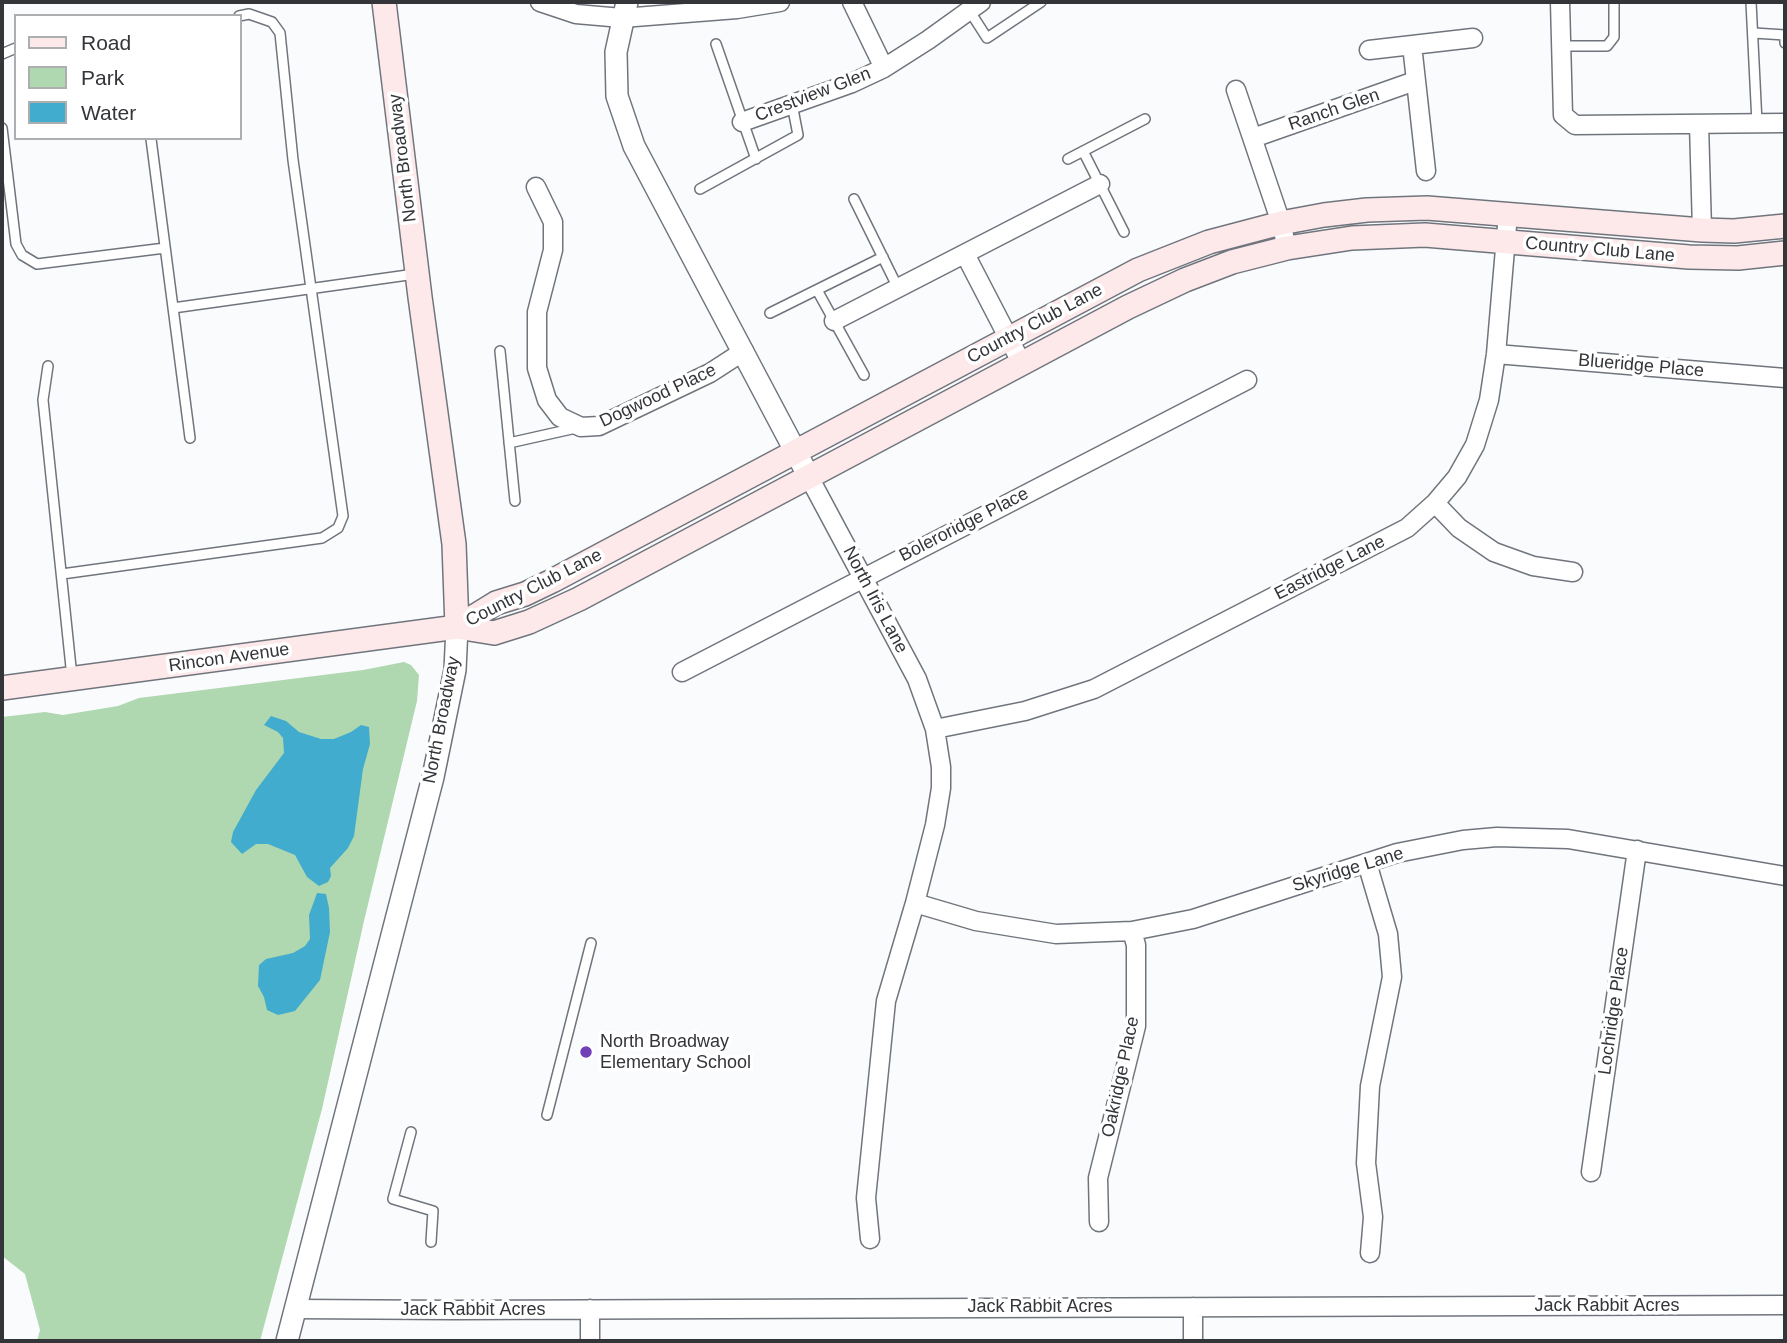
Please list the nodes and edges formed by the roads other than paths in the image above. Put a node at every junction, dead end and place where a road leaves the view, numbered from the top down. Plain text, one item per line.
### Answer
1 (384, 2) edge
2 (540, 2) edge
3 (780, 2) edge
4 (852, 2) edge
5 (1041, 2) edge
6 (1560, 2) edge
7 (1614, 2) edge
8 (1751, 2) edge
9 (975, 6) edge
10 (625, 10) edge
11 (242, 15) edge
12 (1754, 33) junction
13 (1473, 38) dead end
14 (1785, 43) edge
15 (716, 44) dead end
16 (1412, 45) junction
17 (1563, 46) junction
18 (1369, 50) dead end
19 (884, 68) junction
20 (1415, 81) junction
21 (1236, 90) dead end
22 (792, 104) junction
23 (1145, 119) dead end
24 (743, 122) junction
25 (1757, 123) junction
26 (1785, 123) edge
27 (1699, 124) junction
28 (2, 128) edge
29 (1253, 138) junction
30 (151, 140) edge
31 (1083, 151) junction
32 (756, 159) junction
33 (1068, 159) dead end
34 (1426, 171) dead end
35 (1100, 184) junction
36 (536, 187) dead end
37 (700, 189) dead end
38 (854, 199) dead end
39 (1508, 214) junction
40 (1281, 223) junction
41 (1785, 226) edge
42 (1702, 229) junction
43 (1124, 232) dead end
44 (1505, 241) junction
45 (165, 248) junction
46 (1287, 248) junction
47 (1785, 253) edge
48 (965, 254) junction
49 (883, 257) junction
50 (1698, 257) junction
51 (417, 273) junction
52 (898, 288) junction
53 (312, 289) junction
54 (817, 290) junction
55 (173, 308) junction
56 (770, 313) dead end
57 (834, 321) junction
58 (1008, 338) junction
59 (500, 351) dead end
60 (744, 351) junction
61 (1496, 354) junction
62 (1021, 363) junction
63 (48, 366) dead end
64 (864, 375) dead end
65 (1785, 378) edge
66 (1247, 380) dead end
67 (581, 427) junction
68 (190, 438) dead end
69 (509, 443) junction
70 (796, 452) junction
71 (809, 477) junction
72 (515, 501) dead end
73 (1435, 503) junction
74 (1573, 572) dead end
75 (62, 574) junction
76 (862, 577) junction
77 (457, 627) junction
78 (682, 672) dead end
79 (73, 679) junction
80 (2, 688) edge
81 (935, 729) junction
82 (1637, 850) junction
83 (1367, 863) junction
84 (1785, 876) edge
85 (915, 904) junction
86 (1132, 931) junction
87 (591, 943) dead end
88 (547, 1115) dead end
89 (411, 1132) dead end
90 (1591, 1172) dead end
91 (1099, 1222) dead end
92 (870, 1239) dead end
93 (431, 1242) dead end
94 (1370, 1253) dead end
95 (1785, 1305) edge
96 (1193, 1307) junction
97 (296, 1309) junction
98 (590, 1309) junction
99 (287, 1341) edge
100 (590, 1341) edge
101 (1193, 1341) edge

1 - 51 main road, North Broadway
2 - 10 street
3 - 10 street
4 - 19 street, Crestview Glen
5 - 9 lane
6 - 17 street
7 - 17 lane
8 - 12 lane
9 - 19 street, Crestview Glen
10 - 60 street, North Iris Lane
11 - 53 lane
12 - 14 lane
12 - 25 lane
13 - 16 street
15 - 24 lane
16 - 18 street
16 - 20 street
17 - 27 street
19 - 22 street, Crestview Glen
20 - 29 street, Ranch Glen
20 - 34 street
21 - 29 street
22 - 24 street, Crestview Glen
22 - 32 lane
23 - 31 lane
24 - 32 lane
25 - 26 street
25 - 27 street
27 - 42 street
28 - 45 lane
29 - 40 street
30 - 45 lane
31 - 33 lane
31 - 35 lane
32 - 37 lane
35 - 43 lane
35 - 48 street
36 - 67 street, Dogwood Place
38 - 49 lane
39 - 40 main road, Country Club Lane
39 - 42 main road, Country Club Lane
39 - 44 street, Eastridge Lane
40 - 46 street
40 - 58 main road, Country Club Lane
41 - 42 main road, Country Club Lane
42 - 50 main road
44 - 46 main road, Country Club Lane
44 - 50 main road, Country Club Lane
44 - 61 street, Eastridge Lane
45 - 55 lane
46 - 62 main road, Country Club Lane
47 - 50 main road, Country Club Lane
48 - 52 street
48 - 58 street
49 - 52 lane
49 - 54 lane
51 - 53 lane
51 - 77 main road, North Broadway
52 - 57 street
53 - 55 lane
53 - 75 lane
54 - 56 lane
54 - 57 lane
55 - 68 lane
57 - 64 lane
58 - 62 street
58 - 70 main road, Country Club Lane
59 - 69 lane
60 - 67 street, Dogwood Place
60 - 70 street, North Iris Lane
61 - 65 street, Blueridge Place
61 - 73 street, Eastridge Lane
62 - 71 main road, Country Club Lane
63 - 75 lane
66 - 76 street, Boleroridge Place
67 - 69 lane
69 - 72 lane
70 - 71 street, North Iris Lane
70 - 77 main road, Country Club Lane
71 - 76 street, North Iris Lane
71 - 77 main road, Country Club Lane
73 - 74 street
73 - 81 street, Eastridge Lane
75 - 79 lane
76 - 78 street, Boleroridge Place
76 - 81 street, North Iris Lane
77 - 79 main road, Rincon Avenue
77 - 97 street, North Broadway
79 - 80 main road, Rincon Avenue
81 - 85 street, North Iris Lane
82 - 83 street, Skyridge Lane
82 - 84 street, Skyridge Lane
82 - 90 street, Lochridge Place
83 - 86 street, Skyridge Lane
83 - 94 street
85 - 86 street, Skyridge Lane
85 - 92 street, North Iris Lane
86 - 91 street, Oakridge Place
87 - 88 lane
89 - 93 lane
95 - 96 street, Jack Rabbit Acres
96 - 98 street, Jack Rabbit Acres
96 - 101 street
97 - 98 street, Jack Rabbit Acres
97 - 99 street, North Broadway
98 - 100 street

